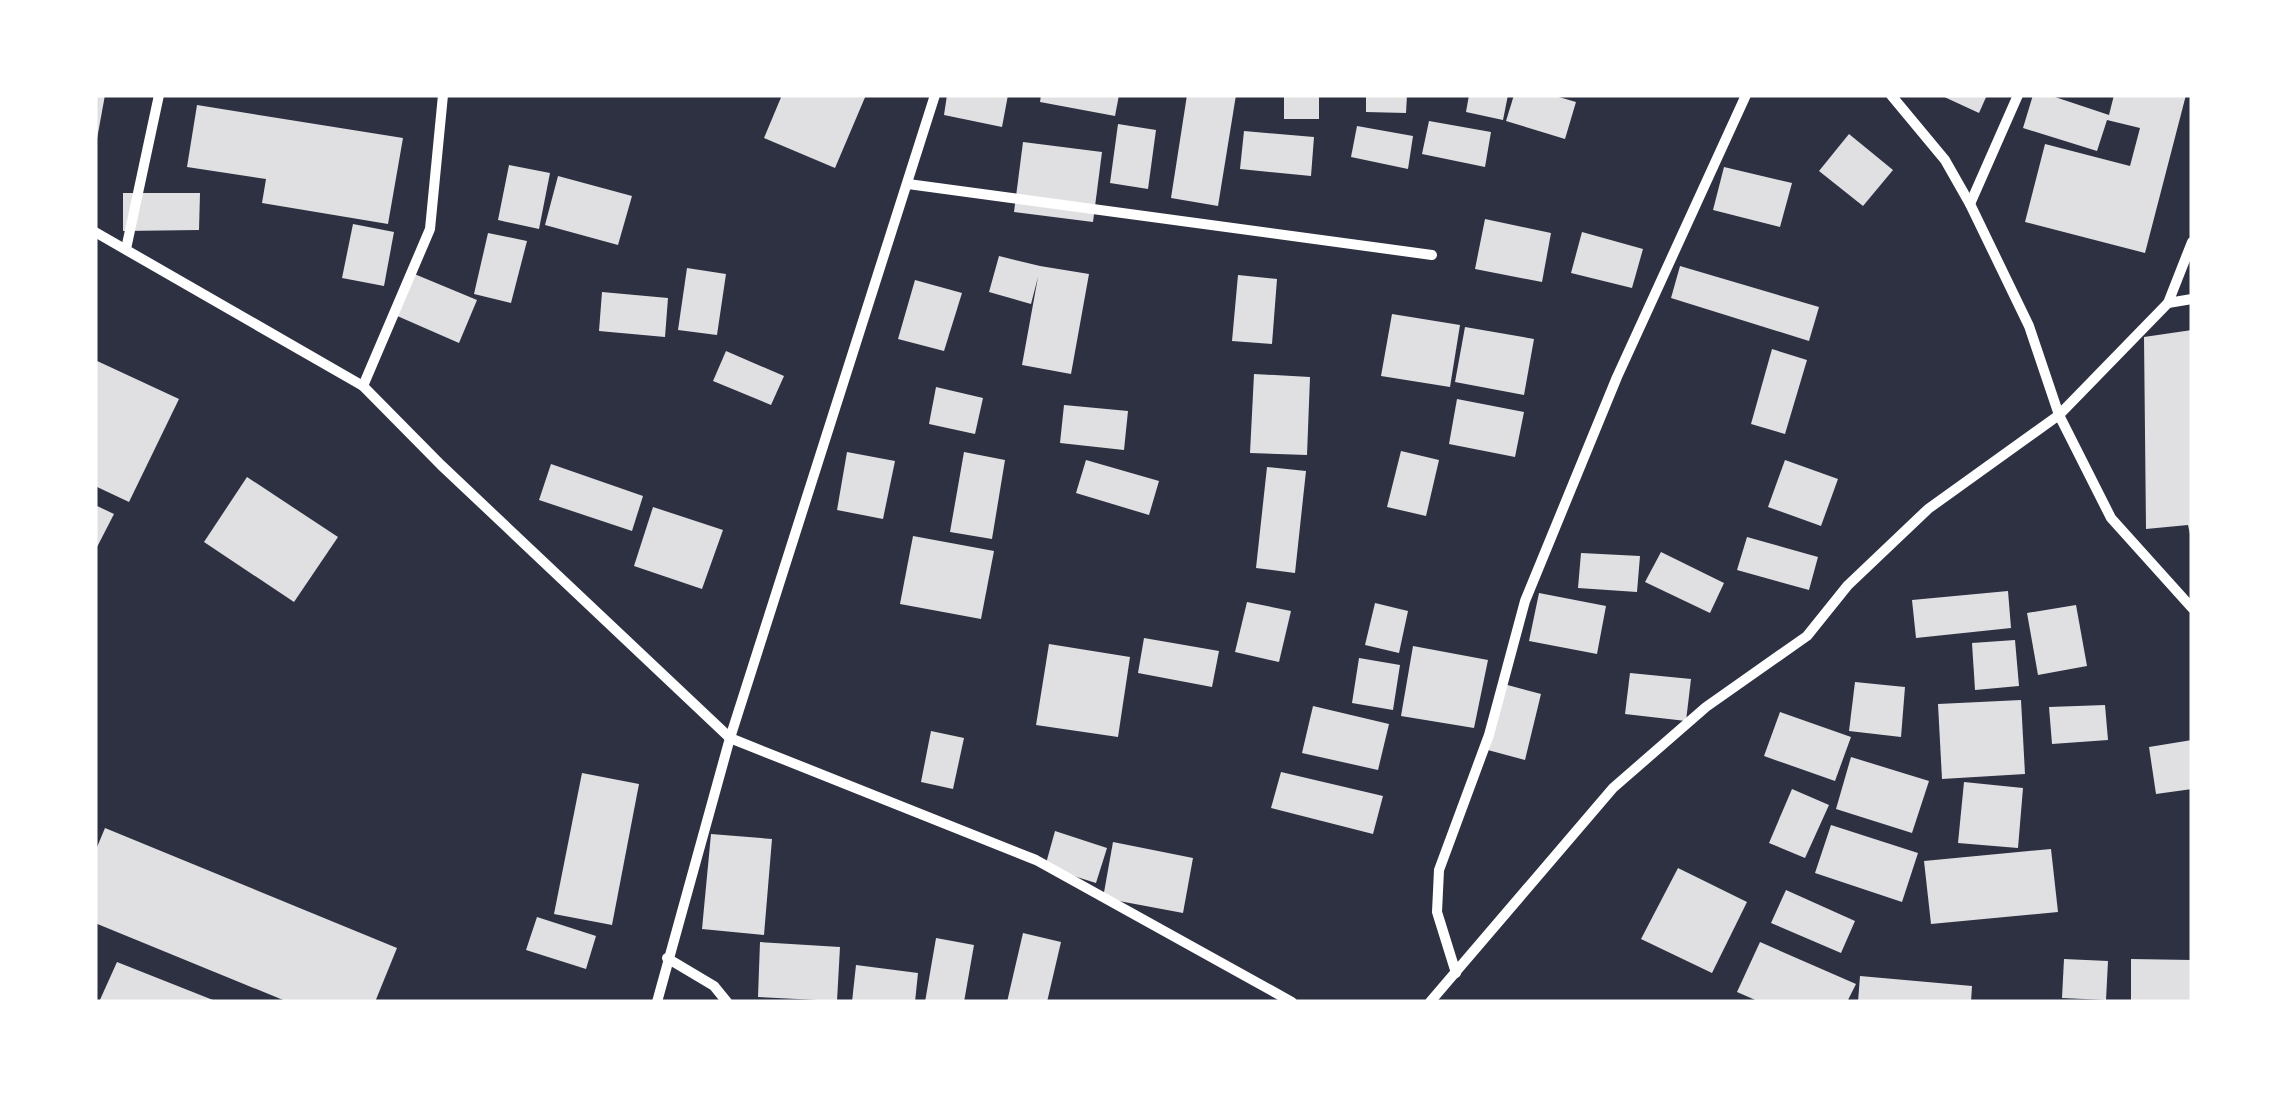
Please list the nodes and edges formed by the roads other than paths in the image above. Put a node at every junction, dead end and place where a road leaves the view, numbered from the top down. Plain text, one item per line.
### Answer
1 (159, 95) edge
2 (443, 95) edge
3 (934, 95) edge
4 (1746, 95) edge
5 (1892, 95) edge
6 (2018, 95) edge
7 (908, 184) junction
8 (1970, 204) junction
9 (95, 232) edge
10 (2192, 242) edge
11 (126, 248) junction
12 (1432, 255) dead end
13 (2192, 300) edge
14 (2168, 303) junction
15 (363, 386) junction
16 (2060, 415) junction
17 (2192, 608) edge
18 (730, 738) junction
19 (667, 958) junction
20 (1456, 973) junction
21 (1290, 1001) edge
22 (657, 1002) edge
23 (727, 1002) edge
24 (1430, 1002) edge

1 - 11 street
2 - 15 street
3 - 7 street
4 - 20 street
5 - 8 street
6 - 8 street
7 - 12 street
7 - 18 street
8 - 16 street
9 - 11 street
10 - 14 street
11 - 15 street
13 - 14 street
14 - 16 street
15 - 18 street
16 - 17 street
16 - 20 street
18 - 19 street
18 - 21 street
19 - 22 street
19 - 23 street
20 - 24 street

